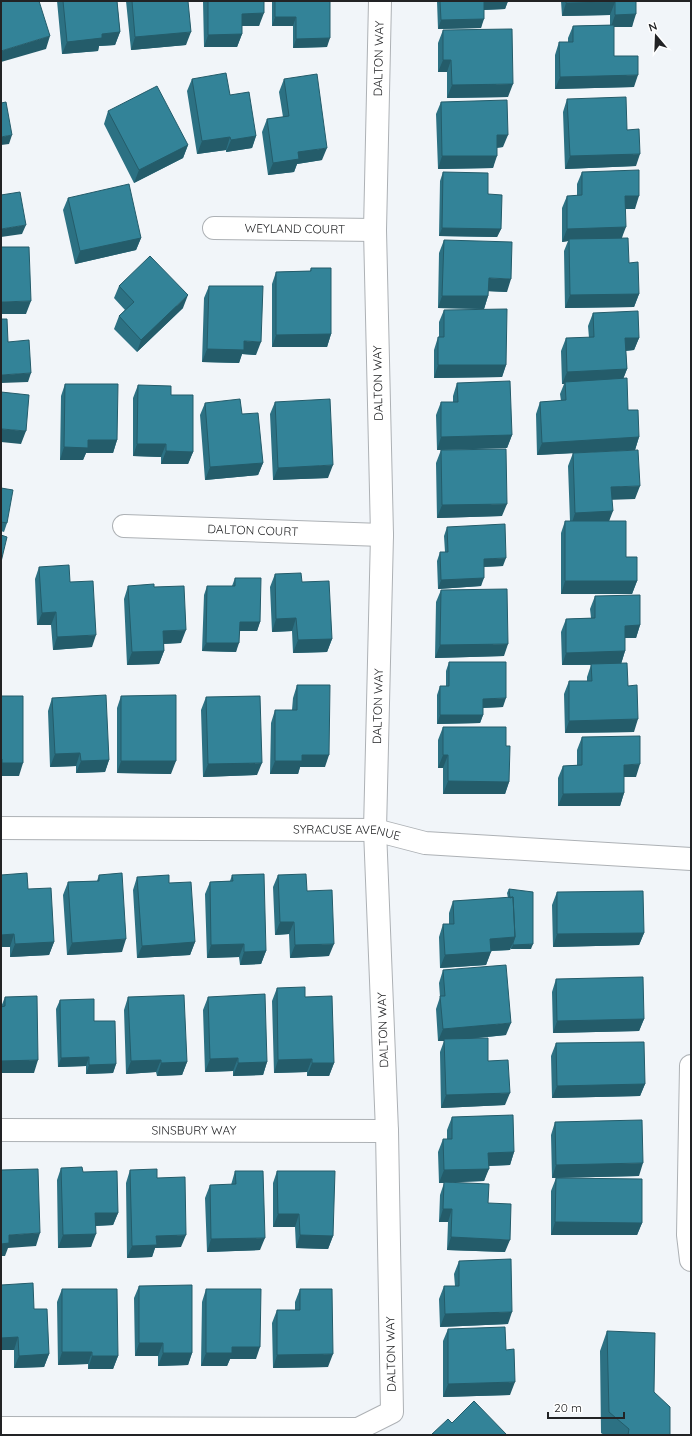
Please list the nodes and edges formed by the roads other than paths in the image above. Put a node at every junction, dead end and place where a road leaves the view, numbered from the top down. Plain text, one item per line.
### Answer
1 (380, 1) edge
2 (214, 228) dead end
3 (375, 230) junction
4 (124, 526) dead end
5 (382, 535) junction
6 (1, 828) edge
7 (375, 830) junction
8 (691, 859) edge
9 (691, 1066) edge
10 (1, 1130) edge
11 (387, 1131) junction
12 (691, 1260) edge
13 (1, 1428) edge

1 - 3 street, DALTON WAY
2 - 3 street, WEYLAND COURT
3 - 5 street, DALTON WAY
4 - 5 street, DALTON COURT
5 - 7 street, DALTON WAY
6 - 7 street, SYRACUSE AVENUE
7 - 8 street, SYRACUSE AVENUE
7 - 11 street, DALTON WAY
9 - 12 street
10 - 11 street, SINSBURY WAY
11 - 13 street, DALTON WAY

